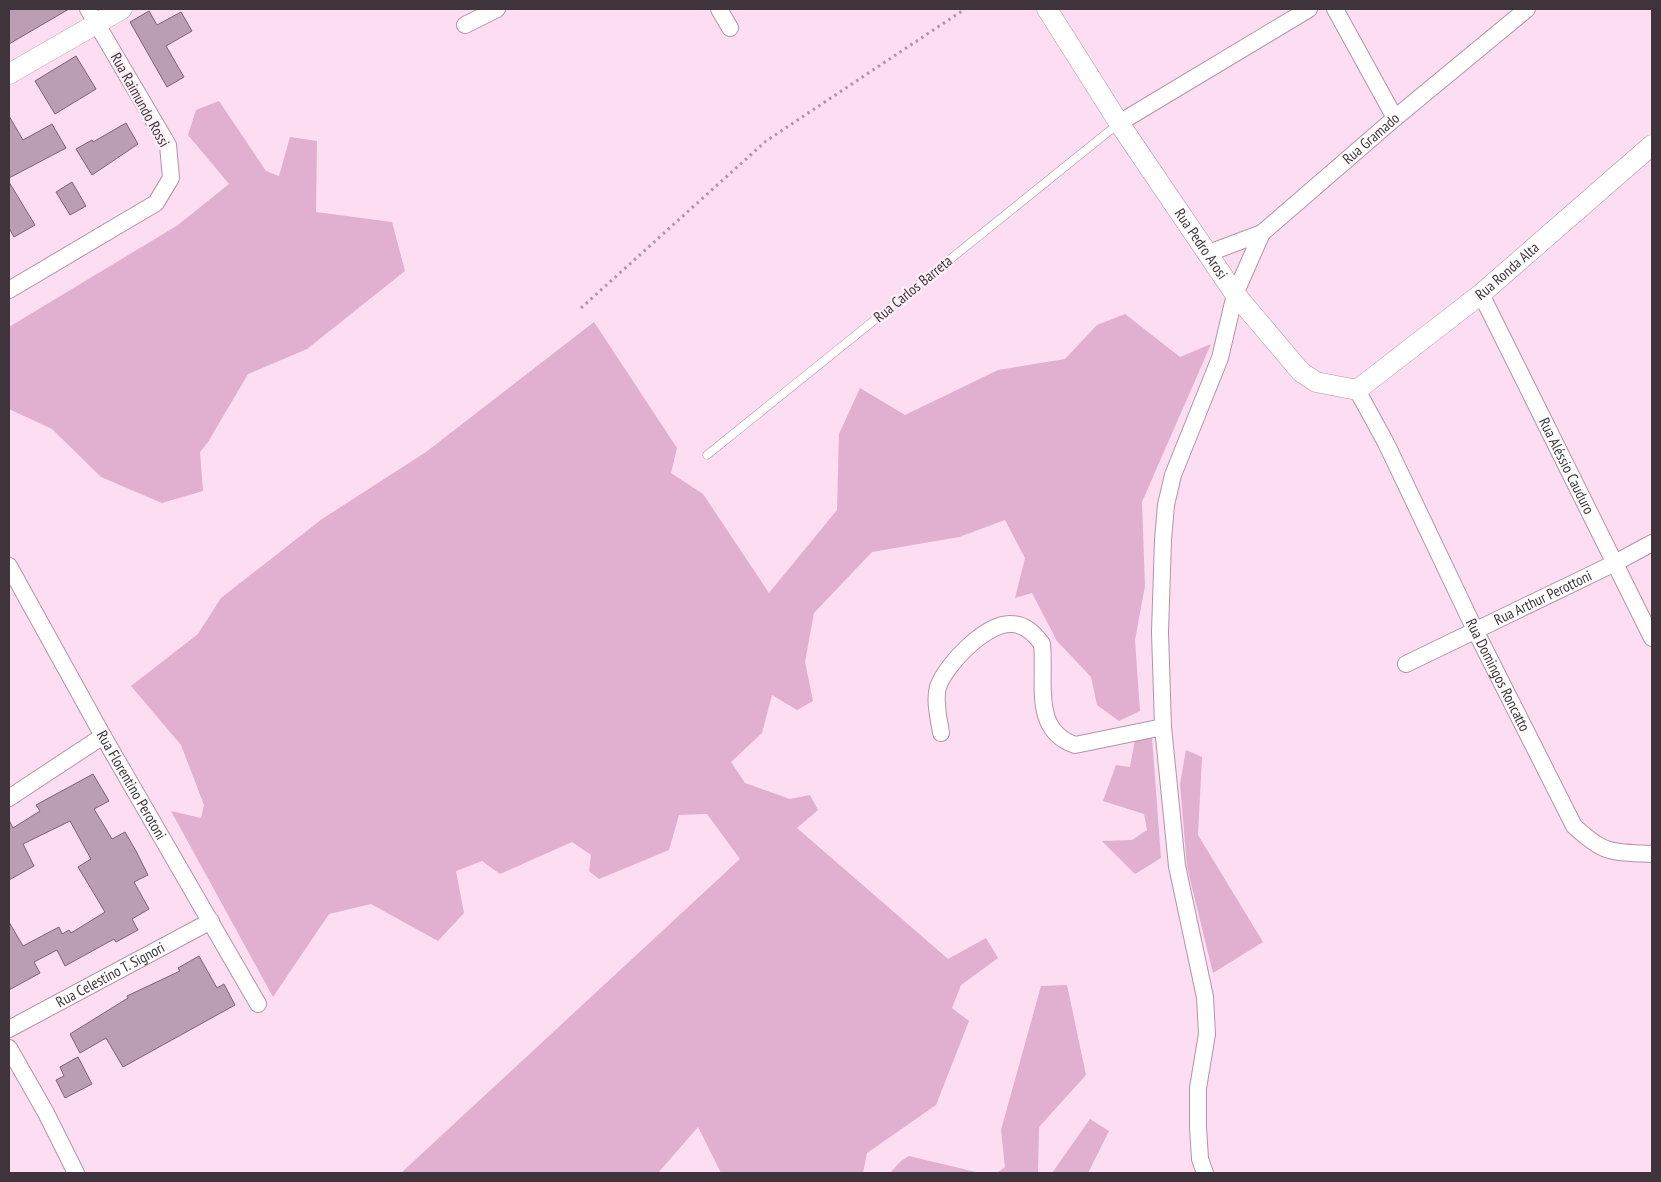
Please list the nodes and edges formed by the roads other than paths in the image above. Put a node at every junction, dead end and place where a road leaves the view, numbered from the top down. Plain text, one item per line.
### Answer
1 (122, 9) edge
2 (497, 9) edge
3 (720, 9) edge
4 (1047, 9) edge
5 (1309, 9) edge
6 (1335, 9) edge
7 (1527, 9) edge
8 (92, 16) edge
9 (465, 25) dead end
10 (730, 28) dead end
11 (9, 74) edge
12 (1395, 118) junction
13 (1119, 123) junction
14 (1652, 145) edge
15 (1262, 233) junction
16 (1206, 254) junction
17 (9, 290) edge
18 (1235, 294) junction
19 (1482, 294) junction
20 (1357, 390) junction
21 (707, 455) dead end
22 (1652, 543) edge
23 (1615, 563) junction
24 (9, 566) edge
25 (13, 586) edge
26 (1476, 632) junction
27 (1652, 638) edge
28 (1406, 664) dead end
29 (1163, 727) junction
30 (941, 733) dead end
31 (103, 736) junction
32 (9, 798) edge
33 (1652, 854) edge
34 (211, 920) junction
35 (258, 1004) dead end
36 (9, 1029) edge
37 (9, 1048) edge
38 (76, 1173) edge
39 (1205, 1173) edge

1 - 8 street
2 - 9 street
3 - 10 street
4 - 13 street, Rua Pedro Arosi
5 - 13 street
6 - 12 street
7 - 12 street, Rua Gramado
8 - 11 street
8 - 17 street, Rua Raimundo Rossi
12 - 15 street, Rua Gramado
13 - 16 street, Rua Pedro Arosi
13 - 21 lane, Rua Carlos Barreta
14 - 19 street, Rua Ronda Alta
15 - 16 street, Rua Gramado
15 - 18 street
16 - 18 street, Rua Pedro Arosi
18 - 20 street, Rua Pedro Arosi
18 - 29 street
19 - 20 street, Rua Ronda Alta
19 - 23 street, Rua Aléssio Cauduro
20 - 26 street, Rua Domingos Roncatto
22 - 23 street, Rua Arthur Perottoni
23 - 26 street, Rua Arthur Perottoni
23 - 27 street, Rua Aléssio Cauduro
24 - 25 street, Rua Florentino Perotoni
25 - 31 street, Rua Florentino Perotoni
26 - 28 street, Rua Arthur Perottoni
26 - 33 street, Rua Domingos Roncatto
29 - 30 street
29 - 39 street
31 - 32 street
31 - 34 street, Rua Florentino Perotoni
34 - 35 street, Rua Florentino Perotoni
34 - 36 street, Rua Celestino T. Signori
37 - 38 street

